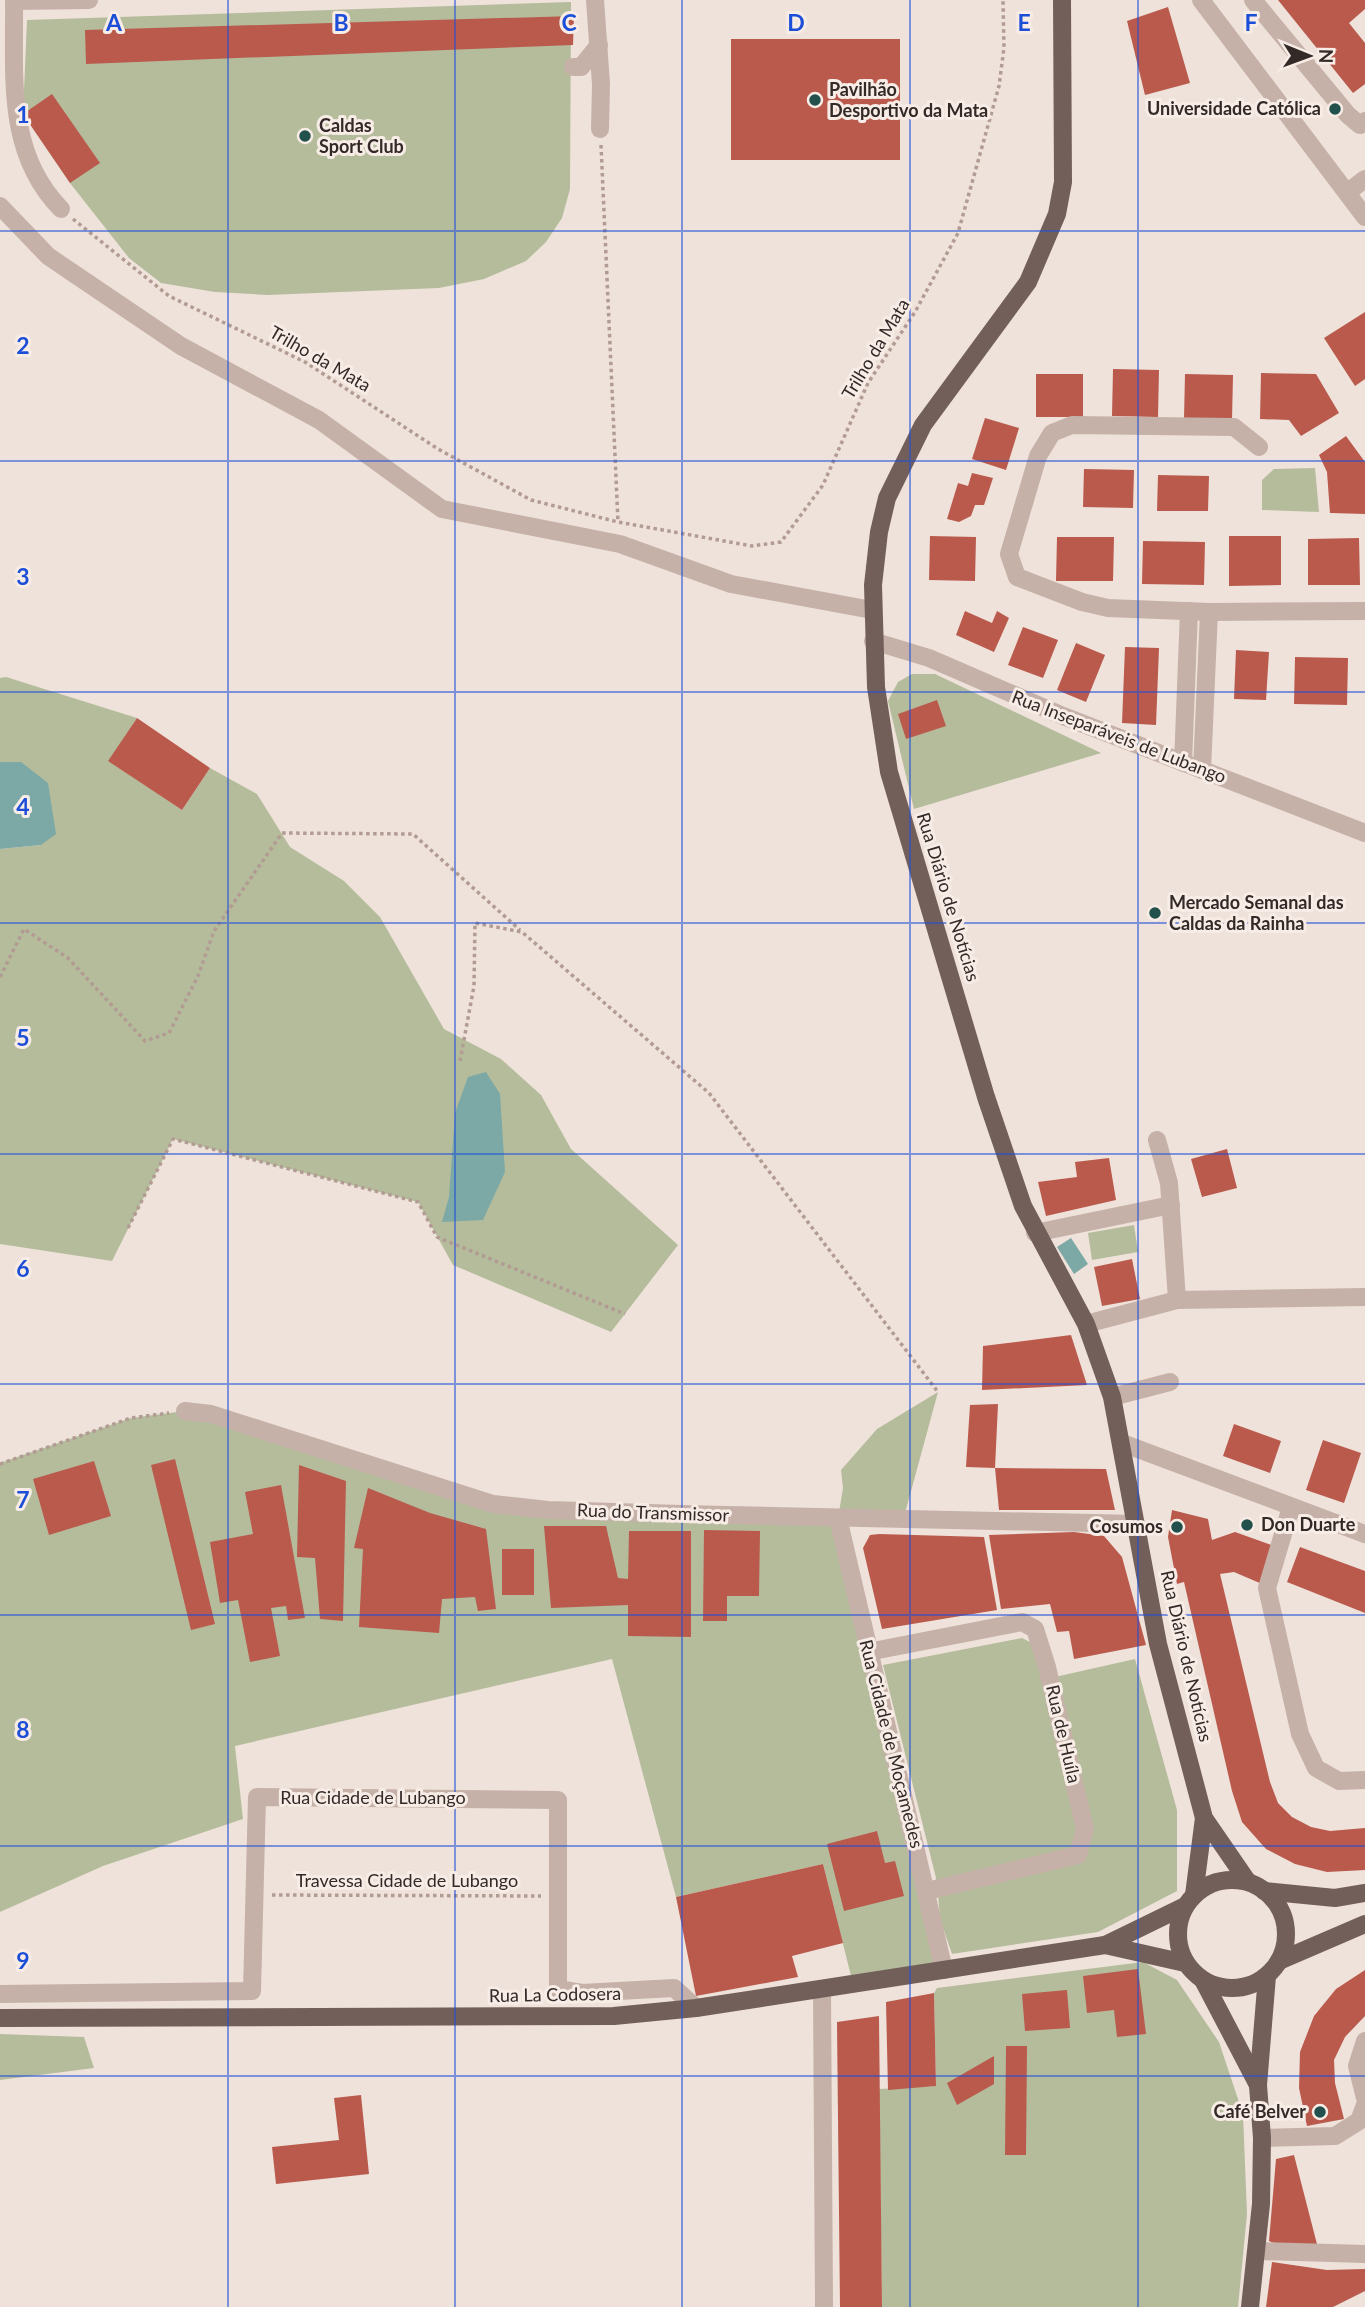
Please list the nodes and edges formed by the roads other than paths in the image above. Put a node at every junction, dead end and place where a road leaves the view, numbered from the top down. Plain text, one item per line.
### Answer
1 (89, 0) edge
2 (595, 0) edge
3 (1062, 0) edge
4 (1201, 0) edge
5 (1253, 0) edge
6 (599, 45) junction
7 (573, 67) dead end
8 (1365, 121) edge
9 (600, 129) road end
10 (1365, 178) edge
11 (1348, 192) junction
12 (0, 206) edge
13 (61, 209) road end
14 (1365, 217) edge
15 (1259, 447) dead end
16 (873, 610) junction
17 (1189, 611) junction
18 (1365, 611) edge
19 (1209, 612) junction
20 (873, 641) junction
21 (1183, 762) junction
22 (1202, 770) junction
23 (1365, 833) edge
24 (1157, 1140) dead end
25 (1171, 1205) junction
26 (1035, 1233) junction
27 (1365, 1297) edge
28 (1177, 1300) junction
29 (1086, 1324) junction
30 (1170, 1382) dead end
31 (1112, 1397) junction
32 (185, 1411) road end
33 (1122, 1443) junction
34 (1291, 1507) junction
35 (838, 1518) junction
36 (1136, 1524) junction
37 (1365, 1534) edge
38 (868, 1652) junction
39 (1365, 1780) edge
40 (1204, 1818) junction
41 (1256, 1886) junction
42 (927, 1891) junction
43 (1365, 1893) edge
44 (1190, 1901) junction
45 (1365, 1924) edge
46 (1105, 1945) junction
47 (1279, 1961) junction
48 (1185, 1962) junction
49 (944, 1970) junction
50 (1266, 1976) junction
51 (1203, 1980) junction
52 (822, 1989) junction
53 (0, 1994) edge
54 (696, 2008) junction
55 (0, 2018) edge
56 (1365, 2041) edge
57 (1258, 2085) junction
58 (1365, 2098) edge
59 (1365, 2105) edge
60 (1262, 2138) junction
61 (1258, 2251) junction
62 (1365, 2254) edge
63 (824, 2307) edge
64 (1250, 2307) edge

1 - 13 street
2 - 6 street
3 - 16 main road, Rua Diário de Notícias
4 - 11 street
5 - 8 street
6 - 7 street
6 - 9 street
10 - 11 street
11 - 14 street
12 - 16 street
15 - 17 street
16 - 20 main road, Rua Diário de Notícias
17 - 19 street
17 - 21 street
18 - 19 street
19 - 22 street
20 - 21 street, Rua Inseparáveis de Lubango
20 - 26 main road, Rua Diário de Notícias
21 - 22 street, Rua Inseparáveis de Lubango
22 - 23 street, Rua Inseparáveis de Lubango
24 - 25 street
25 - 26 street
25 - 28 street
26 - 29 main road, Rua Diário de Notícias
27 - 28 street
28 - 29 street
29 - 31 main road, Rua Diário de Notícias
30 - 31 street
31 - 33 main road, Rua Diário de Notícias
32 - 35 street, Rua do Transmissor
33 - 34 street
33 - 36 main road, Rua Diário de Notícias
34 - 37 street
34 - 39 street
35 - 36 street, Rua do Transmissor
35 - 38 street, Rua Cidade de Moçamedes
36 - 40 main road, Rua Diário de Notícias
38 - 42 street, Rua Cidade de Moçamedes
38 - 42 street, Rua de Huíla
40 - 41 main road
40 - 44 main road
41 - 43 main road
41 - 44 main road
41 - 47 main road
42 - 49 street, Rua Cidade de Moçamedes
44 - 46 main road, Rua La Codosera
44 - 48 main road
45 - 47 main road
46 - 48 main road, Rua La Codosera
46 - 49 main road, Rua La Codosera
47 - 50 main road
48 - 51 main road
49 - 52 main road, Rua La Codosera
50 - 51 main road
50 - 57 main road
51 - 57 main road
52 - 54 main road, Rua La Codosera
52 - 63 street
53 - 54 street, Rua Cidade de Lubango
54 - 55 main road, Rua La Codosera
56 - 58 street
57 - 60 main road
59 - 60 street
60 - 61 main road
61 - 62 street
61 - 64 main road

